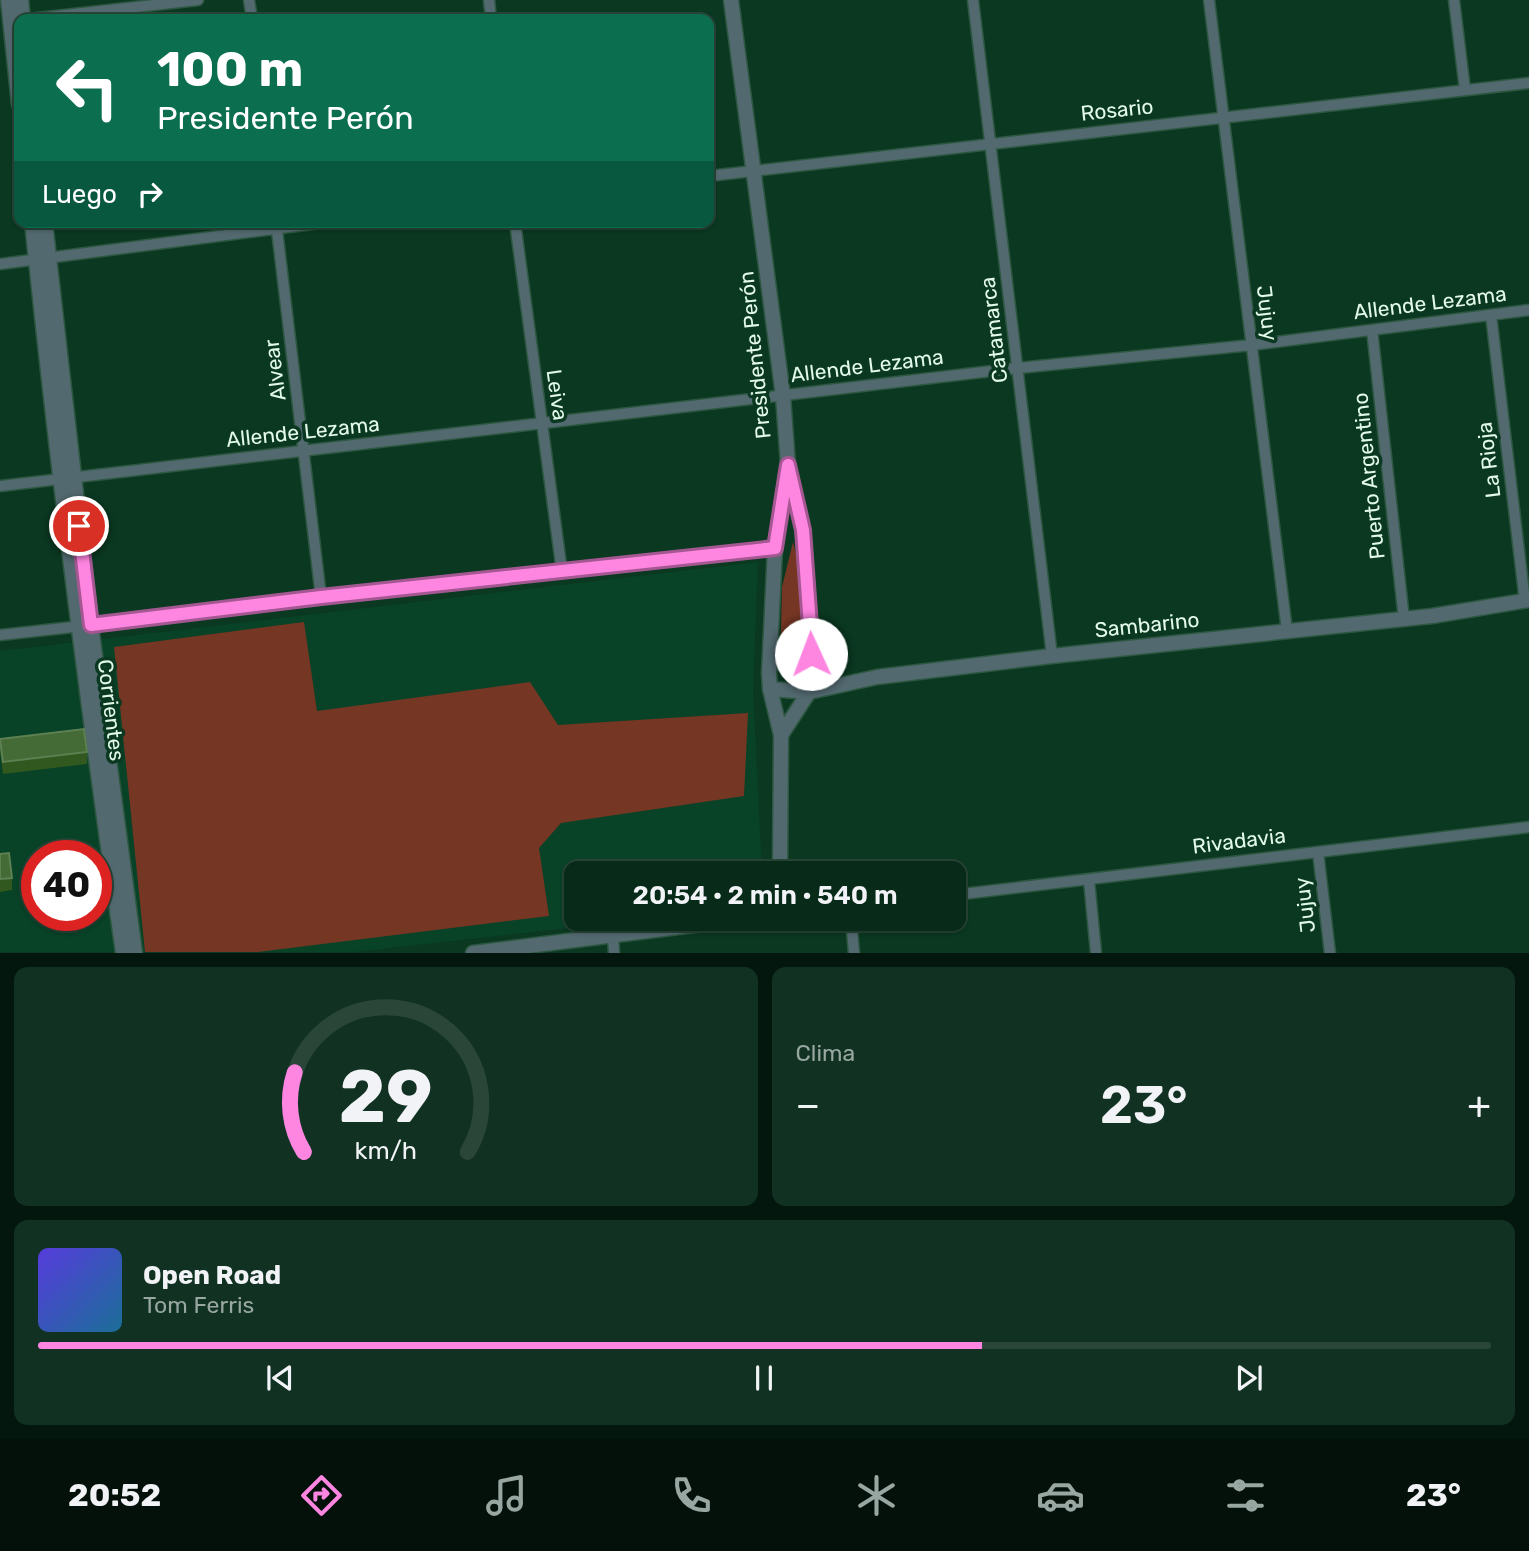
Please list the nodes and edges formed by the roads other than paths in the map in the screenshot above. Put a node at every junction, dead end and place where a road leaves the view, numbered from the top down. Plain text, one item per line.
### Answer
1 (8, 0) edge
2 (198, 0) edge
3 (731, 0) edge
4 (973, 0) edge
5 (1209, 0) edge
6 (1454, 0) edge
7 (73, 14) edge
8 (13, 21) edge
9 (1529, 83) edge
10 (1465, 90) junction
11 (1223, 118) junction
12 (990, 144) junction
13 (755, 171) junction
14 (714, 175) edge
15 (34, 228) edge
16 (45, 228) edge
17 (263, 228) edge
18 (277, 228) edge
19 (516, 228) edge
20 (42, 259) junction
21 (0, 264) edge
22 (1529, 310) edge
23 (1491, 315) junction
24 (1372, 330) junction
25 (1252, 345) junction
26 (1018, 368) junction
27 (783, 396) junction
28 (541, 424) junction
29 (304, 451) junction
30 (788, 465) junction
31 (67, 477) junction
32 (0, 486) edge
33 (775, 548) junction
34 (562, 572) junction
35 (321, 597) junction
36 (1527, 601) edge
37 (1404, 619) junction
38 (85, 626) junction
39 (1287, 631) junction
40 (0, 635) edge
41 (1052, 656) junction
42 (770, 689) junction
43 (810, 692) junction
44 (781, 735) junction
45 (1529, 827) edge
46 (1318, 852) junction
47 (780, 861) edge
48 (1089, 880) junction
49 (966, 894) edge
50 (651, 931) edge
51 (852, 931) edge
52 (613, 936) junction
53 (123, 953) edge
54 (135, 953) edge
55 (473, 953) edge
56 (614, 953) edge
57 (854, 953) edge
58 (1096, 953) edge
59 (1330, 953) edge

1 - 8 street
2 - 7 street
3 - 13 street, Presidente Perón
4 - 12 street, Catamarca
5 - 11 street, Jujuy
6 - 10 street
9 - 10 street, Rosario
10 - 11 street, Rosario
11 - 12 street, Rosario
11 - 25 street, Jujuy
12 - 13 street, Rosario
12 - 26 street, Catamarca
13 - 14 street, Rosario
13 - 27 street, Presidente Perón
15 - 20 street, Corrientes
16 - 20 street, Corrientes
17 - 20 street
18 - 29 street, Alvear
19 - 28 street, Leiva
20 - 21 street
20 - 31 street, Corrientes
22 - 23 street, Allende Lezama
23 - 24 street, Allende Lezama
23 - 36 street, La Rioja
24 - 25 street, Allende Lezama
24 - 37 street, Puerto Argentino
25 - 26 street, Allende Lezama
25 - 39 street, Jujuy
26 - 27 street, Allende Lezama
26 - 41 street, Catamarca
27 - 28 street, Allende Lezama
27 - 30 street, Presidente Perón
28 - 29 street, Allende Lezama
28 - 34 street, Leiva
29 - 31 street, Allende Lezama
29 - 35 street, Alvear
30 - 33 street, Presidente Perón
30 - 43 street
31 - 32 street, Allende Lezama
31 - 38 street, Corrientes
33 - 34 street
33 - 42 street, Presidente Perón
34 - 35 street
35 - 38 street
36 - 37 street, Sambarino
37 - 39 street, Sambarino
38 - 40 street
38 - 53 street, Corrientes
38 - 54 street, Corrientes
39 - 41 street, Sambarino
41 - 43 street, Sambarino
42 - 43 street, Sambarino
42 - 44 street, Presidente Perón
43 - 44 street
44 - 47 street, Presidente Perón
45 - 46 street, Rivadavia
46 - 48 street, Rivadavia
46 - 59 street, Jujuy
48 - 49 street, Rivadavia
48 - 58 street
50 - 52 street
51 - 57 street
52 - 55 street
52 - 56 street

